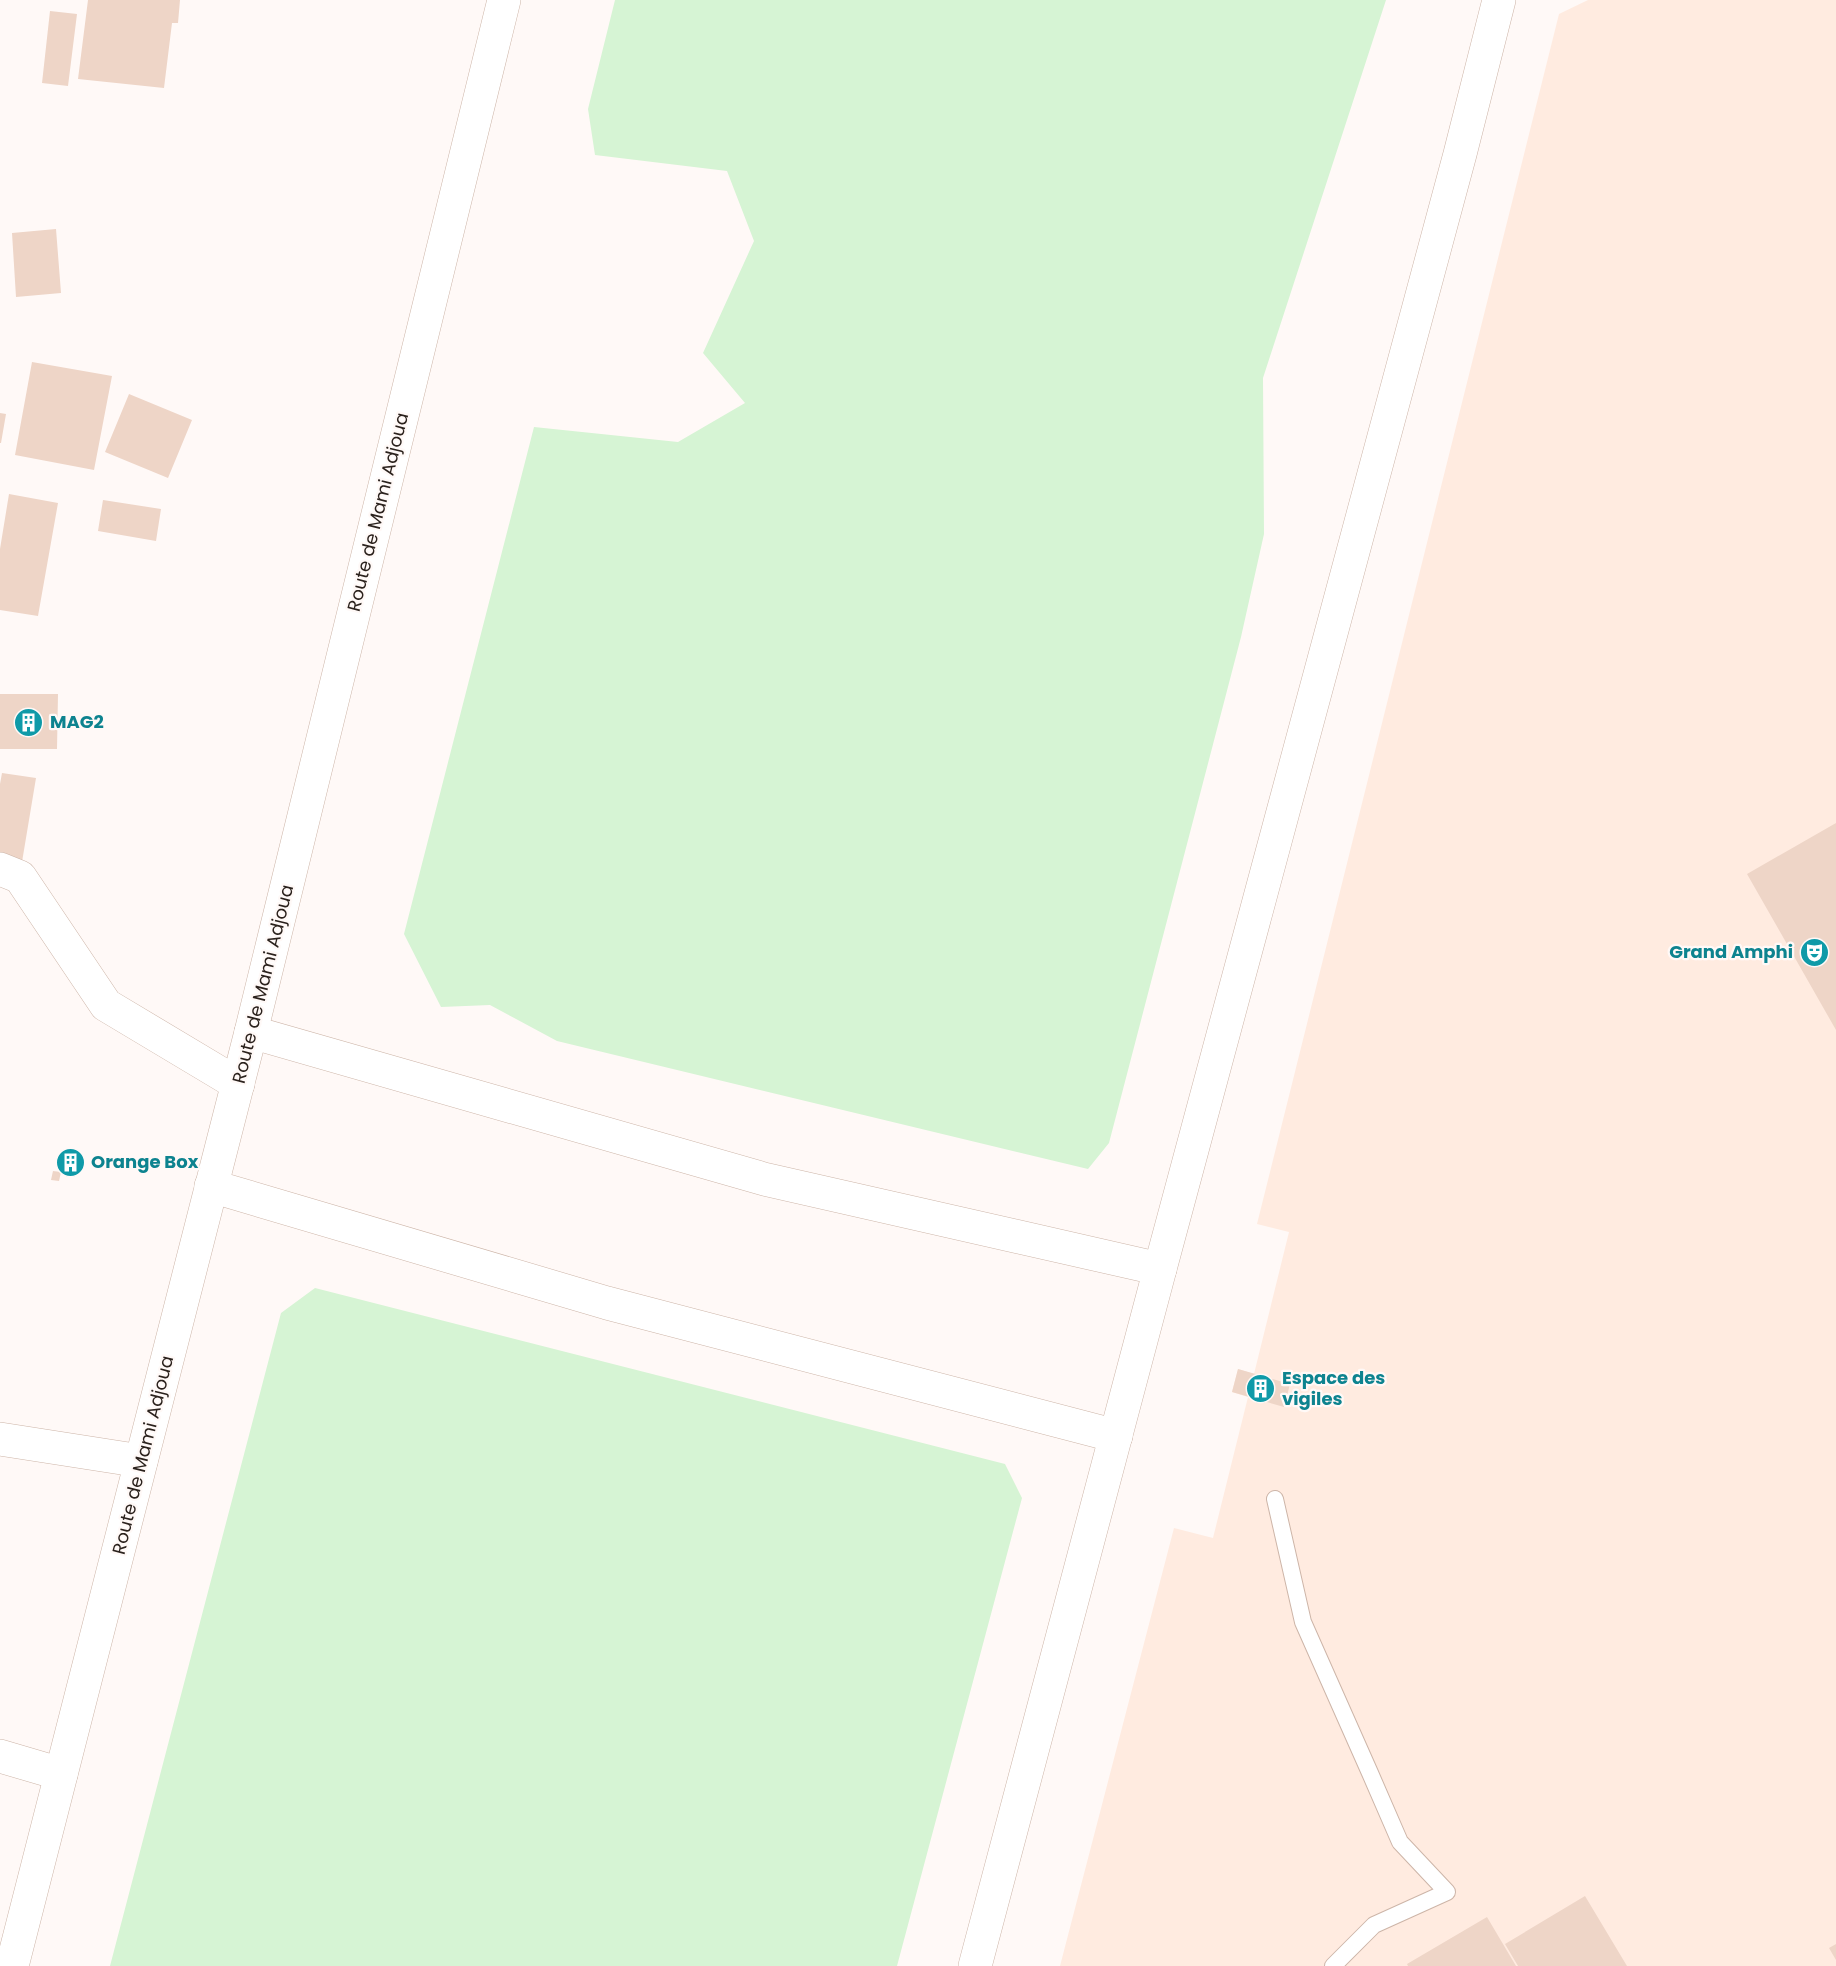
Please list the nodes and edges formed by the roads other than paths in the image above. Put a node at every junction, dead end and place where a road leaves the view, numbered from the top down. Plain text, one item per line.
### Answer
1 (504, 0) edge
2 (1499, 0) edge
3 (0, 869) edge
4 (251, 1032) junction
5 (238, 1084) junction
6 (212, 1186) junction
7 (1160, 1269) junction
8 (1116, 1436) junction
9 (0, 1439) edge
10 (141, 1461) junction
11 (1275, 1499) dead end
12 (0, 1756) edge
13 (61, 1774) junction
14 (12, 1966) edge
15 (975, 1966) edge
16 (1333, 1966) edge

1 - 4 street, Route de Mami Adjoua
2 - 7 street
3 - 5 street
4 - 5 street, Route de Mami Adjoua
4 - 7 street
5 - 6 street, Route de Mami Adjoua
6 - 8 street
6 - 10 street, Route de Mami Adjoua
7 - 8 street
8 - 15 street
9 - 10 street
10 - 13 street, Route de Mami Adjoua
11 - 16 lane
12 - 13 street
13 - 14 street, Route de Mami Adjoua

